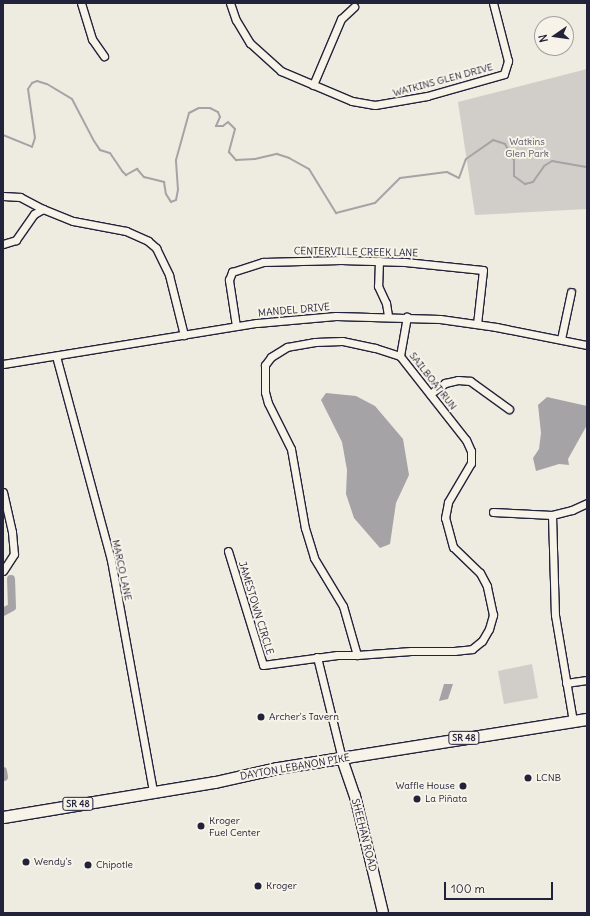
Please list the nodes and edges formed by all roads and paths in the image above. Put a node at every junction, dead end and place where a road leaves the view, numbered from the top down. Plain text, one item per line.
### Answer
1 (81, 3) edge
2 (230, 3) edge
3 (492, 3) edge
4 (354, 7) dead end
5 (104, 56) dead end
6 (313, 85) junction
7 (3, 196) edge
8 (43, 209) junction
9 (3, 244) edge
10 (379, 261) junction
11 (571, 292) dead end
12 (388, 316) junction
13 (407, 317) junction
14 (477, 324) junction
15 (236, 326) junction
16 (184, 335) junction
17 (561, 339) junction
18 (587, 345) edge
19 (56, 356) junction
20 (400, 356) junction
21 (3, 364) edge
22 (430, 394) junction
23 (509, 408) dead end
24 (3, 492) edge
25 (587, 503) edge
26 (493, 512) dead end
27 (552, 516) junction
28 (228, 551) dead end
29 (3, 571) edge
30 (357, 655) junction
31 (317, 657) junction
32 (587, 680) edge
33 (566, 683) junction
34 (587, 719) edge
35 (573, 721) junction
36 (342, 759) junction
37 (153, 792) junction
38 (3, 817) edge
39 (383, 913) edge

1 - 5 street
2 - 6 street, WATKINS GLEN DRIVE
3 - 6 street, WATKINS GLEN DRIVE
4 - 6 street
7 - 8 street
8 - 9 street
8 - 16 street
10 - 12 street
10 - 14 street, CENTERVILLE CREEK LANE
10 - 15 street, CENTERVILLE CREEK LANE
11 - 17 street
12 - 13 street, MANDEL DRIVE
12 - 15 street, MANDEL DRIVE
13 - 14 street, MANDEL DRIVE
13 - 20 street
14 - 17 street, MANDEL DRIVE
15 - 16 street, MANDEL DRIVE
16 - 19 street, MANDEL DRIVE
17 - 18 street, MANDEL DRIVE
19 - 21 street, MANDEL DRIVE
19 - 37 street, MARCO LANE
20 - 22 street, SAILBOAT RUN
20 - 30 street, SAILBOAT RUN
22 - 23 street
22 - 30 street, SAILBOAT RUN
24 - 29 street
25 - 27 street
26 - 27 street
27 - 33 street
28 - 31 street, JAMESTOWN CIRCLE
30 - 31 street, SAILBOAT RUN
31 - 36 street
32 - 33 street
33 - 35 street
34 - 35 main road, DAYTON LEBANON PIKE / SR 48
35 - 36 main road, DAYTON LEBANON PIKE / SR 48
36 - 37 main road, DAYTON LEBANON PIKE / SR 48
36 - 39 street, SHEEHAN ROAD
37 - 38 main road, DAYTON LEBANON PIKE / SR 48

